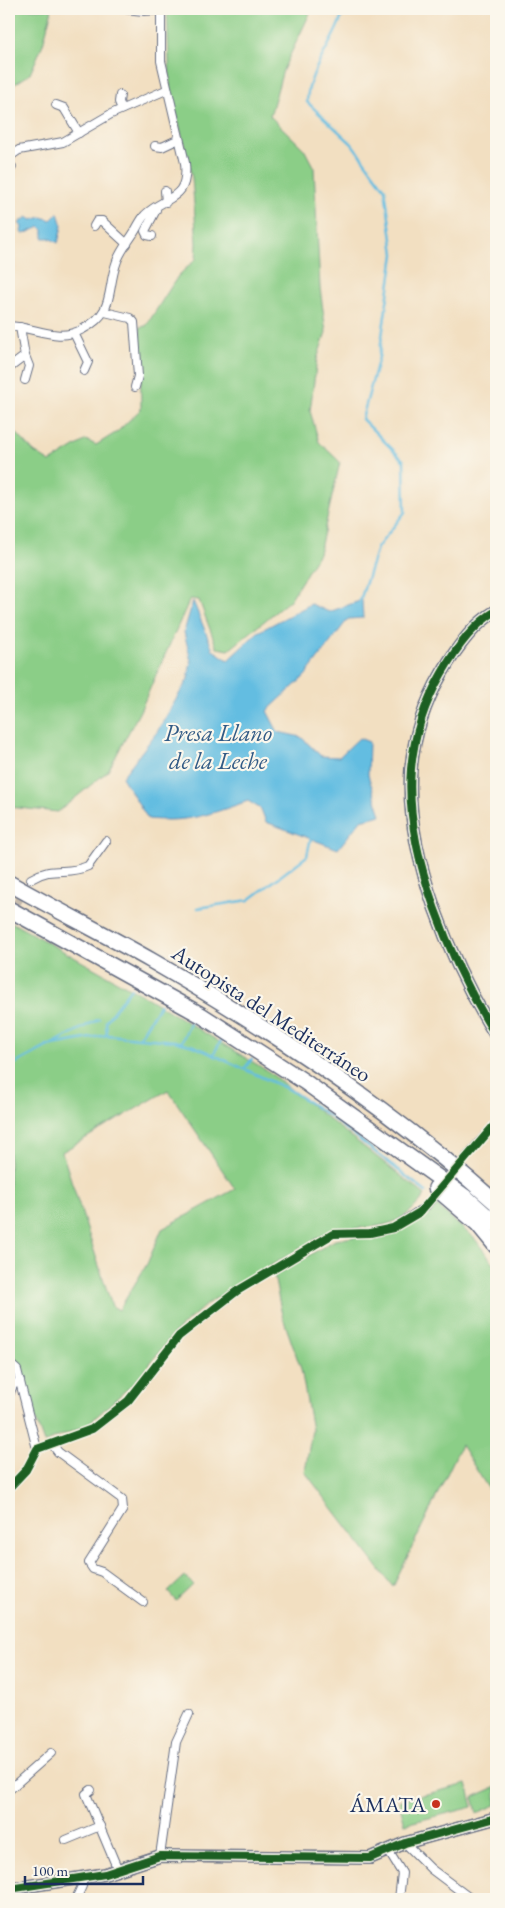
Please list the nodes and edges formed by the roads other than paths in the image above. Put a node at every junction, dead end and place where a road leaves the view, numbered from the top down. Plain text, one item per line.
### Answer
1 (161, 9) edge
2 (126, 11) edge
3 (166, 90) junction
4 (120, 95) dead end
5 (56, 105) dead end
6 (122, 109) junction
7 (79, 133) junction
8 (179, 139) junction
9 (154, 146) dead end
10 (9, 157) edge
11 (165, 191) dead end
12 (166, 202) junction
13 (158, 205) junction
14 (94, 226) dead end
15 (152, 236) dead end
16 (127, 244) junction
17 (105, 312) junction
18 (9, 326) edge
19 (20, 326) junction
20 (74, 333) junction
21 (25, 356) junction
22 (9, 368) edge
23 (84, 371) dead end
24 (25, 380) dead end
25 (135, 387) dead end
26 (496, 612) edge
27 (106, 841) dead end
28 (31, 880) tunnel mouth
29 (9, 883) edge
30 (9, 909) edge
31 (496, 1036) edge
32 (305, 1082) junction
33 (496, 1122) edge
34 (443, 1155) junction
35 (425, 1168) junction
36 (496, 1193) edge
37 (496, 1203) edge
38 (496, 1224) edge
39 (496, 1232) edge
40 (496, 1246) edge
41 (9, 1363) edge
42 (20, 1381) junction
43 (9, 1395) edge
44 (52, 1444) junction
45 (37, 1449) junction
46 (9, 1488) edge
47 (143, 1602) dead end
48 (189, 1714) dead end
49 (51, 1753) dead end
50 (9, 1790) edge
51 (91, 1790) dead end
52 (496, 1818) edge
53 (100, 1826) junction
54 (66, 1840) dead end
55 (405, 1843) junction
56 (389, 1852) junction
57 (160, 1856) junction
58 (118, 1870) junction
59 (82, 1878) junction
60 (9, 1889) edge
61 (76, 1899) edge
62 (399, 1899) edge
63 (471, 1899) edge

1 - 2 street
1 - 3 street
3 - 6 street
3 - 8 street
4 - 6 street
5 - 7 street
6 - 7 street
7 - 10 street
8 - 9 street
8 - 12 street
11 - 12 street
12 - 13 street
13 - 15 street
13 - 16 street
14 - 16 street
16 - 17 street
17 - 20 street
17 - 25 street
18 - 19 street
19 - 20 street
19 - 21 street
20 - 23 street
21 - 22 street
21 - 24 street
26 - 31 street
27 - 28 street
29 - 34 highway, Autopista del Mediterráneo
30 - 32 highway, Autopista del Mediterráneo
32 - 35 highway, Autopista del Mediterráneo
32 - 40 highway
33 - 44 street, bridge
34 - 36 highway
34 - 37 highway, Autopista del Mediterráneo
35 - 38 highway, Autopista del Mediterráneo
35 - 39 highway
41 - 42 street
42 - 43 street
42 - 45 street
44 - 45 street
44 - 47 street
45 - 46 street
48 - 57 street
49 - 50 street
51 - 53 street
52 - 55 street
53 - 54 street
53 - 58 street
55 - 56 street
55 - 63 street
56 - 57 street
56 - 62 street
57 - 58 street
58 - 59 street
59 - 60 street
59 - 61 street

